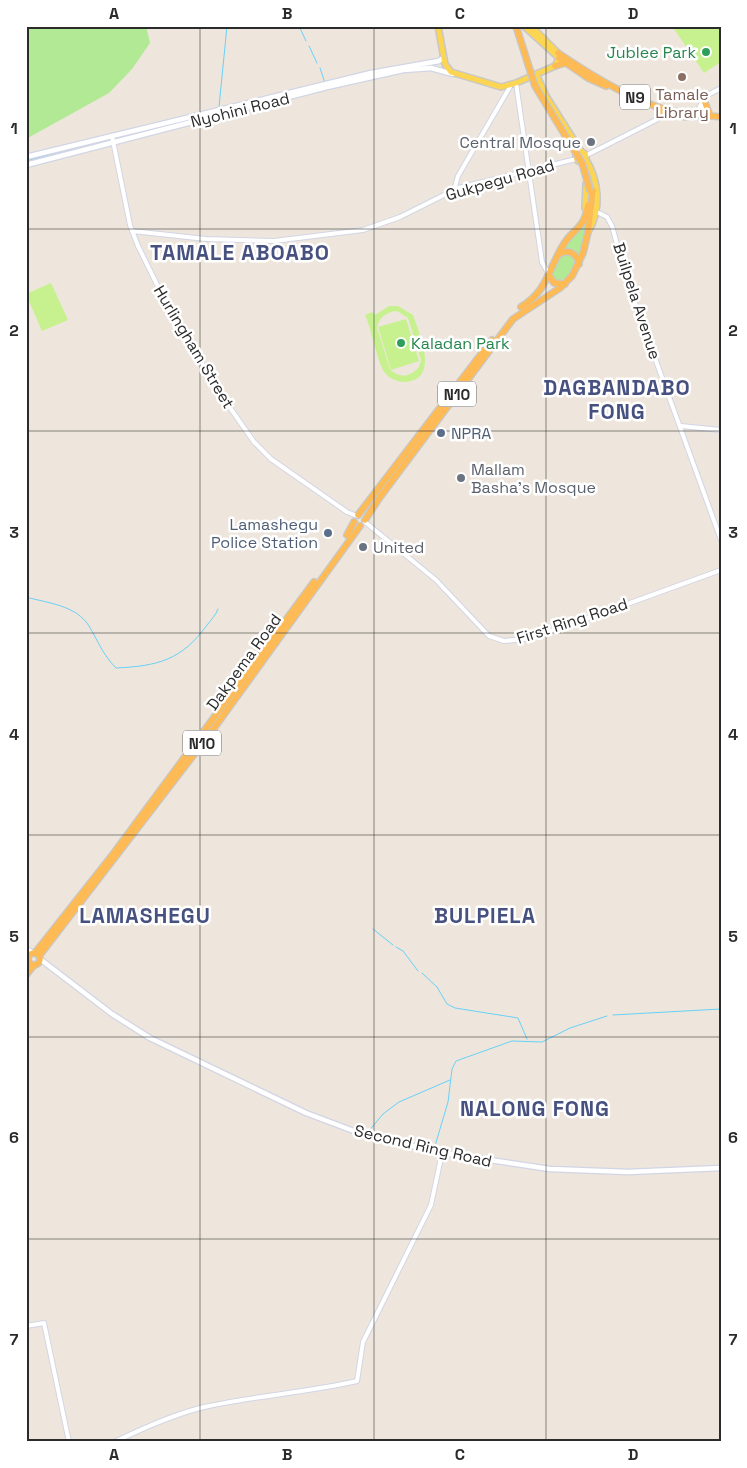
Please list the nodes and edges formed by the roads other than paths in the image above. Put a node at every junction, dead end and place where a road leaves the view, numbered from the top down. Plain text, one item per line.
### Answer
1 (438, 26) edge
2 (516, 26) edge
3 (520, 26) edge
4 (524, 26) edge
5 (531, 26) edge
6 (559, 55) junction
7 (444, 57) junction
8 (565, 63) junction
9 (554, 66) junction
10 (536, 74) junction
11 (454, 75) junction
12 (528, 77) junction
13 (514, 84) junction
14 (721, 88) edge
15 (704, 99) junction
16 (664, 111) junction
17 (698, 116) junction
18 (710, 116) junction
19 (721, 118) edge
20 (112, 136) junction
21 (113, 142) junction
22 (79, 143) junction
23 (80, 150) junction
24 (584, 155) junction
25 (26, 157) edge
26 (577, 159) junction
27 (26, 164) edge
28 (530, 171) junction
29 (454, 190) junction
30 (591, 190) junction
31 (595, 211) junction
32 (581, 226) junction
33 (132, 231) junction
34 (588, 232) junction
35 (558, 255) junction
36 (578, 264) junction
37 (549, 275) junction
38 (565, 284) junction
39 (681, 426) junction
40 (721, 430) edge
41 (359, 521) junction
42 (721, 540) edge
43 (721, 570) edge
44 (26, 949) edge
45 (32, 959) edge
46 (26, 975) edge
47 (442, 1153) junction
48 (721, 1168) edge
49 (26, 1326) edge
50 (69, 1442) edge
51 (114, 1442) edge

1 - 7 main road
2 - 30 highway, bridge
3 - 30 highway, bridge
4 - 6 main road, N9
5 - 6 main road
6 - 8 highway, N9
6 - 9 main road
6 - 16 highway, N9
7 - 11 main road
7 - 20 main road, Nyohini Road
8 - 9 highway
8 - 16 highway, N9
9 - 10 main road
10 - 12 main road
10 - 24 main road
11 - 13 main road
11 - 21 main road, Nyohini Road
12 - 13 main road
12 - 26 main road
13 - 28 street
13 - 29 street
14 - 15 street
15 - 17 street
15 - 18 highway
16 - 17 highway, N9
16 - 24 street
17 - 18 highway, N9
17 - 19 highway, N9
18 - 19 highway, N9
20 - 21 street, Hurlingham Street
20 - 22 main road, Nyohini Road
21 - 23 main road, Nyohini Road
21 - 33 street, Hurlingham Street
22 - 23 main road
22 - 25 main road, Nyohini Road
23 - 27 main road, Nyohini Road
24 - 26 main road
24 - 26 main road
24 - 31 main road
26 - 28 street, Gukpegu Road
26 - 32 main road
28 - 29 street, Gukpegu Road
28 - 37 street
29 - 33 street, Gukpegu Road
30 - 32 highway
30 - 34 highway
31 - 34 main road
31 - 39 street, Builpela Avenue
32 - 35 highway, N10
33 - 41 street, Hurlingham Street
34 - 36 highway, N10
35 - 36 highway
35 - 37 highway, N10
36 - 38 highway, N10
37 - 38 highway
37 - 41 highway, Dakpema Road / N10
38 - 41 highway, Dakpema Road / N10
39 - 40 street
39 - 42 street, Builpela Avenue
41 - 43 street, First Ring Road
41 - 45 highway, Dakpema Road / N10
44 - 45 main road, Second Ring Road
45 - 46 highway, N10
45 - 47 main road, Second Ring Road
47 - 48 main road, Second Ring Road
47 - 51 street
49 - 50 street

